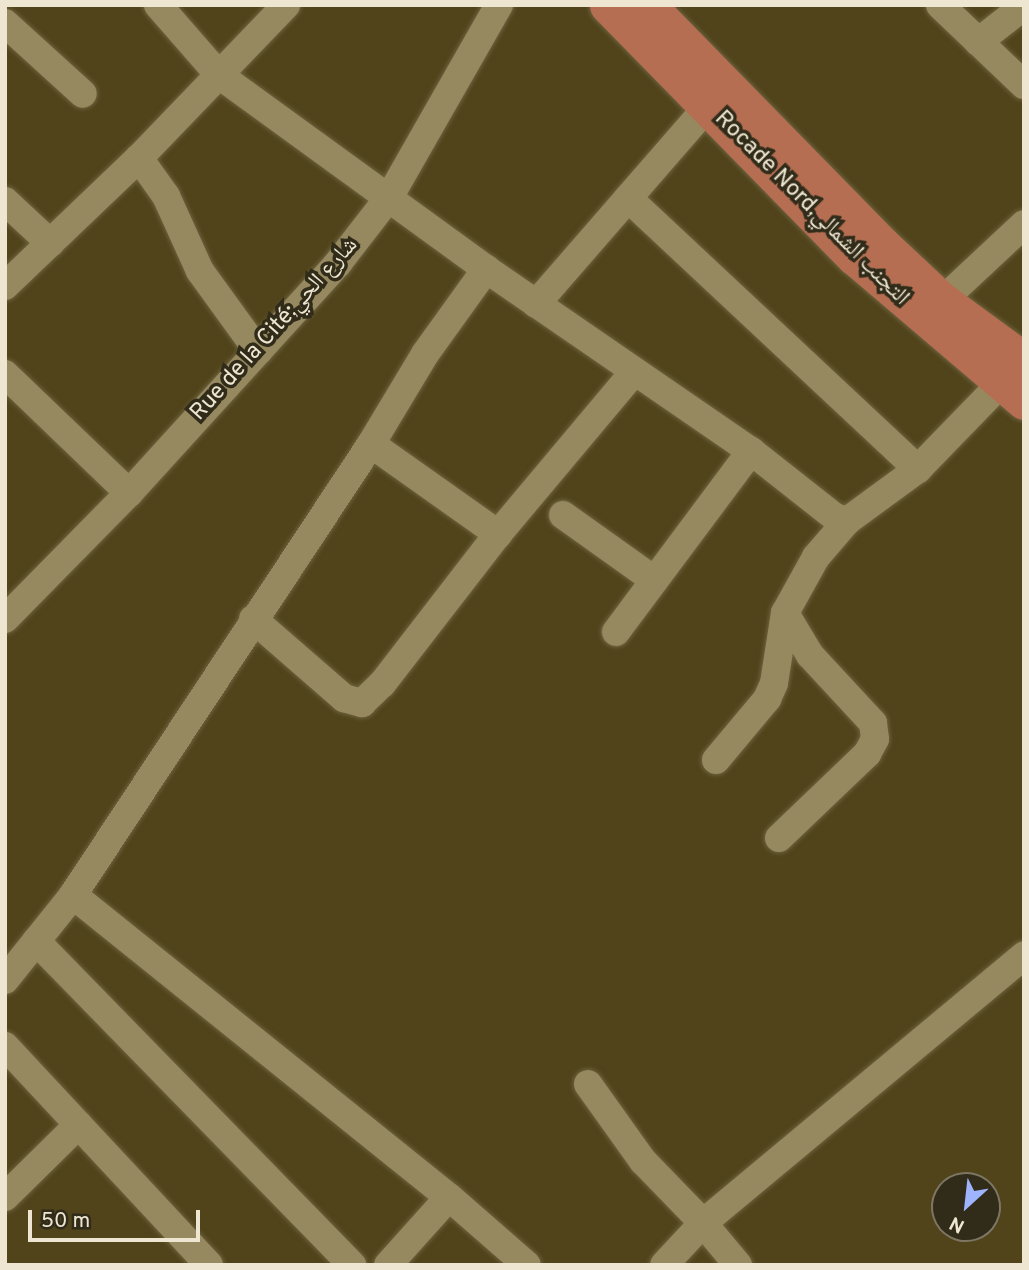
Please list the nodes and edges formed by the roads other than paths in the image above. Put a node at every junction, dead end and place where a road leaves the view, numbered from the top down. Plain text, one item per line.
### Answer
1 (158, 5) edge
2 (286, 5) edge
3 (499, 5) edge
4 (608, 5) edge
5 (647, 5) edge
6 (940, 5) edge
7 (1024, 6) edge
8 (7, 33) edge
9 (978, 42) junction
10 (219, 75) junction
11 (1024, 85) edge
12 (83, 94) dead end
13 (708, 106) junction
14 (139, 158) junction
15 (390, 196) junction
16 (628, 198) junction
17 (5, 201) edge
18 (1024, 224) edge
19 (50, 243) junction
20 (486, 269) junction
21 (5, 286) edge
22 (536, 304) junction
23 (933, 310) junction
24 (258, 351) junction
25 (634, 372) junction
26 (5, 374) edge
27 (1018, 377) edge
28 (371, 444) junction
29 (751, 451) junction
30 (918, 469) junction
31 (129, 493) junction
32 (563, 515) dead end
33 (847, 521) junction
34 (498, 534) junction
35 (654, 580) junction
36 (785, 613) junction
37 (5, 619) edge
38 (253, 619) junction
39 (615, 632) dead end
40 (716, 760) dead end
41 (779, 838) dead end
42 (74, 895) junction
43 (36, 941) junction
44 (1024, 956) edge
45 (5, 980) edge
46 (5, 1046) edge
47 (588, 1084) dead end
48 (78, 1125) junction
49 (5, 1197) edge
50 (449, 1197) junction
51 (703, 1223) junction
52 (209, 1265) edge
53 (352, 1265) edge
54 (388, 1265) edge
55 (527, 1265) edge
56 (664, 1265) edge
57 (737, 1265) edge

1 - 10 street
2 - 10 street
3 - 15 street, Rue de la Cité;شارع الحي
4 - 13 main road, Rocade Nord,التجنب الشمالي
5 - 23 main road, Rocade Nord,التجنب الشمالي
6 - 9 street
7 - 9 street
8 - 12 street
9 - 11 street
10 - 14 street
10 - 15 street
13 - 16 street
13 - 23 main road, Rocade Nord,التجنب الشمالي
14 - 19 street
14 - 24 street
15 - 20 street
15 - 24 street, Rue de la Cité;شارع الحي
16 - 22 street
16 - 30 street
17 - 19 street
18 - 23 street
19 - 21 street
20 - 22 street
20 - 28 street
22 - 25 street
23 - 27 main road, Rocade Nord,التجنب الشمالي
24 - 31 street, Rue de la Cité;شارع الحي
25 - 29 street
25 - 34 street
26 - 31 street
27 - 30 street
28 - 34 street
28 - 38 street
29 - 33 street
29 - 35 street
30 - 33 street
31 - 37 street, Rue de la Cité;شارع الحي
32 - 35 street
33 - 36 street
34 - 38 street
35 - 39 street
36 - 40 street
36 - 41 street
38 - 42 street
42 - 43 street
42 - 50 street
43 - 45 street
43 - 53 street
44 - 51 street
46 - 48 street
47 - 51 street
48 - 49 street
48 - 52 street
50 - 54 street
50 - 55 street
51 - 56 street
51 - 57 street

